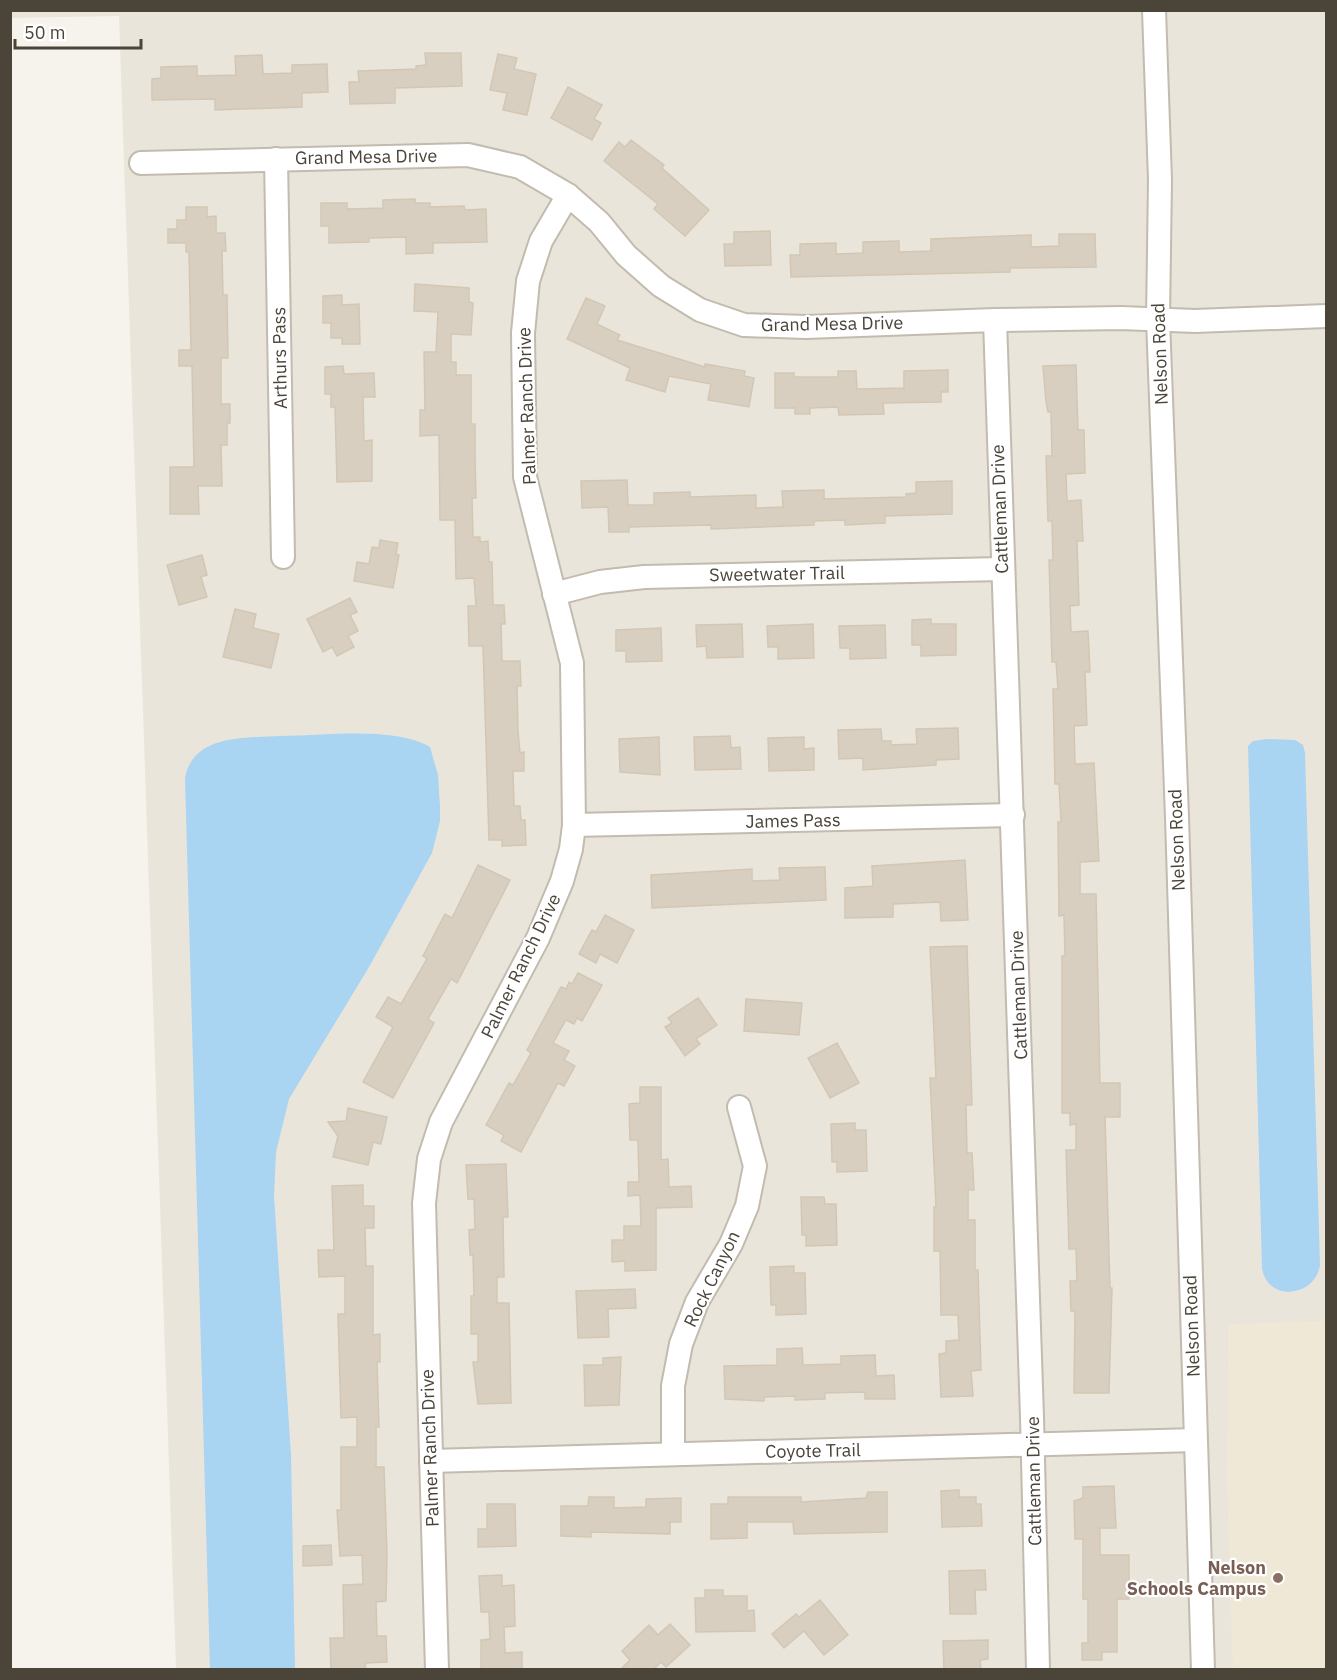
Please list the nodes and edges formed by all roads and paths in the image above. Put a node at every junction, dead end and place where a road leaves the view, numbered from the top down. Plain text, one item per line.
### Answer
1 (1154, 10) edge
2 (276, 159) junction
3 (141, 163) dead end
4 (568, 195) junction
5 (1326, 316) edge
6 (995, 320) junction
7 (1158, 320) junction
8 (283, 557) dead end
9 (1002, 568) junction
10 (554, 594) junction
11 (1013, 815) junction
12 (574, 825) junction
13 (739, 1107) dead end
14 (1196, 1440) junction
15 (1033, 1445) junction
16 (673, 1454) junction
17 (431, 1461) junction
18 (437, 1670) edge
19 (1038, 1670) edge
20 (1203, 1670) edge

1 - 7 street, Nelson Road
2 - 3 street, Grand Mesa Drive
2 - 4 street, Grand Mesa Drive
2 - 8 street, Arthurs Pass
4 - 6 street, Grand Mesa Drive
4 - 10 street, Palmer Ranch Drive
5 - 7 street, Grand Mesa Drive
6 - 7 street, Grand Mesa Drive
6 - 9 street, Cattleman Drive
7 - 14 street, Nelson Road
9 - 10 street, Sweetwater Trail
9 - 11 street, Cattleman Drive
10 - 12 street, Palmer Ranch Drive
11 - 12 street, James Pass
11 - 15 street, Cattleman Drive
12 - 17 street, Palmer Ranch Drive
13 - 16 street, Rock Canyon
14 - 15 street, Coyote Trail
14 - 20 street, Nelson Road
15 - 16 street, Coyote Trail
15 - 19 street, Cattleman Drive
16 - 17 street, Coyote Trail
17 - 18 street, Palmer Ranch Drive

